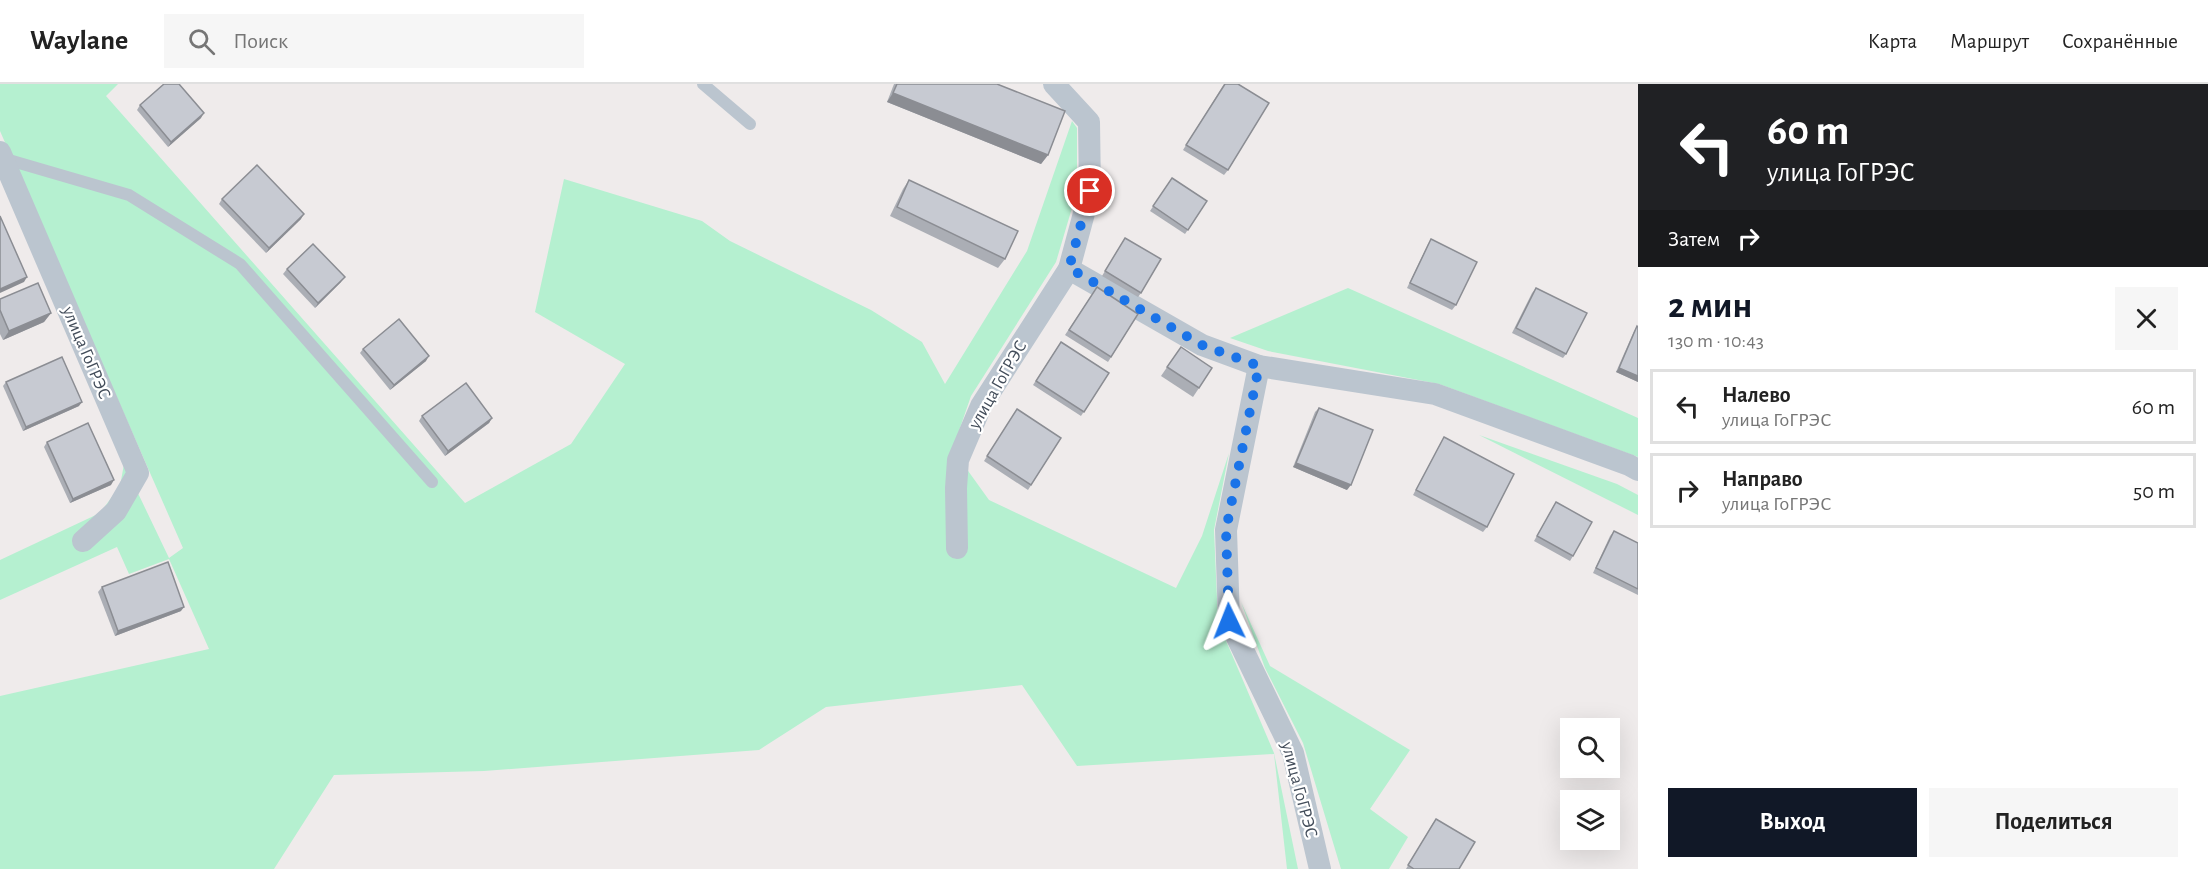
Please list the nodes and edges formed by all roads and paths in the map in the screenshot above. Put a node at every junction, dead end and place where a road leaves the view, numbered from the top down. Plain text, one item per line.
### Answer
1 (703, 84) edge
2 (1054, 84) edge
3 (750, 124) dead end
4 (1, 155) edge
5 (1069, 268) junction
6 (1259, 366) junction
7 (1638, 470) edge
8 (432, 482) dead end
9 (83, 541) dead end
10 (957, 548) dead end
11 (1320, 869) edge

1 - 3 lane
2 - 5 street, улица ГоГРЭС
4 - 8 lane
4 - 9 street, улица ГоГРЭС
5 - 6 street
5 - 10 street, улица ГоГРЭС
6 - 7 street
6 - 11 street, улица ГоГРЭС

